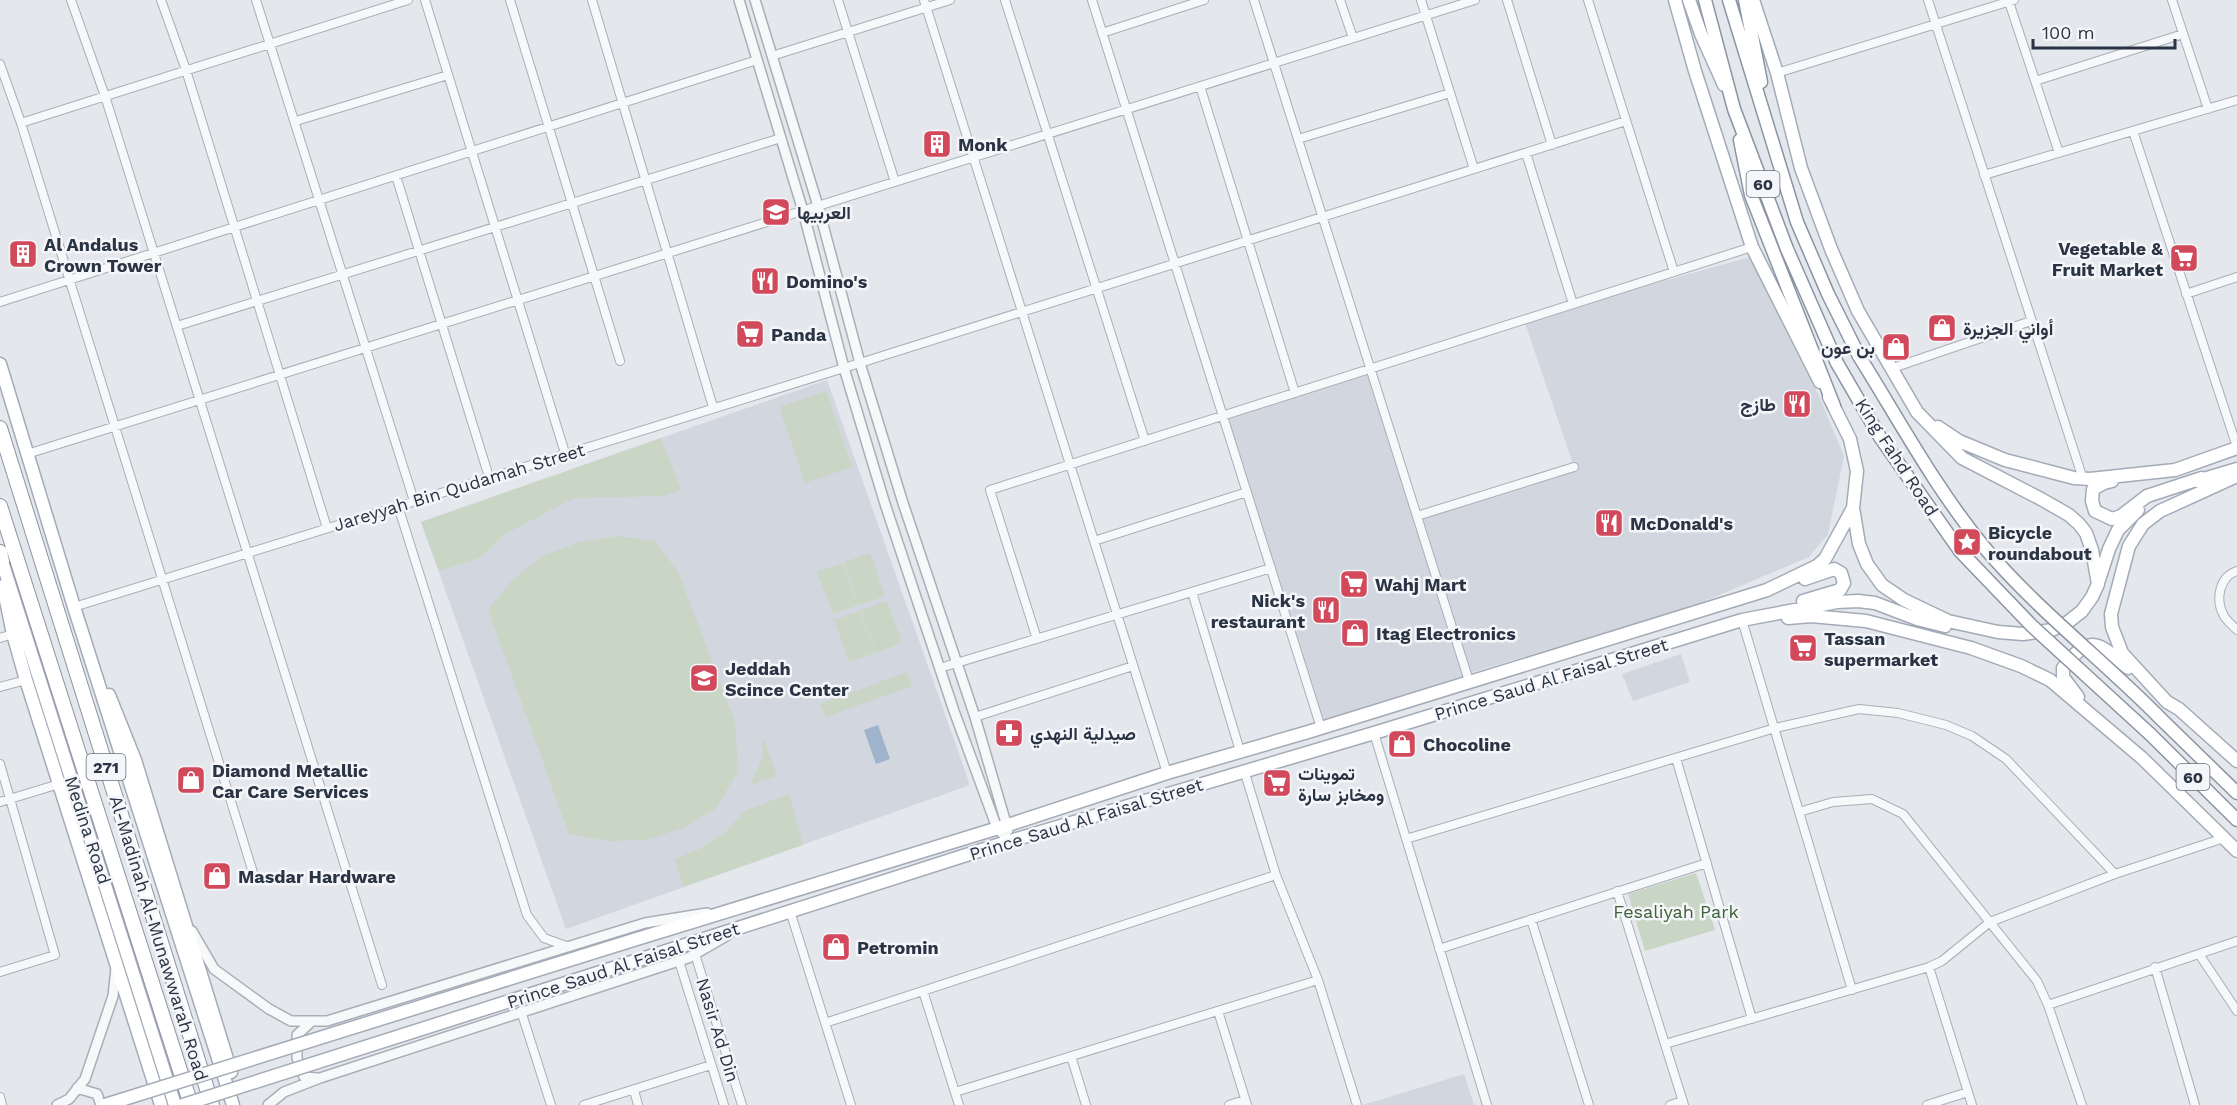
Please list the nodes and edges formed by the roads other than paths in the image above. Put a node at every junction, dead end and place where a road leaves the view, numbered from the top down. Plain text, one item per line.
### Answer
1 (71, 0) edge
2 (161, 0) edge
3 (256, 0) edge
4 (408, 0) edge
5 (425, 0) edge
6 (510, 0) edge
7 (592, 0) edge
8 (739, 0) edge
9 (755, 0) edge
10 (838, 0) edge
11 (951, 0) edge
12 (1005, 0) edge
13 (1092, 0) edge
14 (1204, 0) edge
15 (1254, 0) edge
16 (1340, 0) edge
17 (1421, 0) edge
18 (1475, 0) edge
19 (1507, 0) edge
20 (1588, 0) edge
21 (1675, 0) edge
22 (1689, 0) edge
23 (1705, 0) edge
24 (1729, 0) edge
25 (1745, 0) edge
26 (1754, 0) edge
27 (1928, 0) edge
28 (2172, 0) edge
29 (2011, 1) edge
30 (925, 4) edge
31 (1426, 15) junction
32 (1936, 25) junction
33 (848, 32) junction
34 (1102, 33) junction
35 (2183, 34) junction
36 (1353, 38) junction
37 (271, 43) junction
38 (772, 56) junction
39 (757, 60) junction
40 (1274, 63) junction
41 (0, 64) edge
42 (186, 70) junction
43 (1777, 74) junction
44 (448, 75) junction
45 (2035, 81) junction
46 (1200, 86) junction
47 (1450, 93) junction
48 (105, 96) junction
49 (2237, 100) edge
50 (623, 103) junction
51 (1734, 109) junction
52 (2208, 109) junction
53 (1126, 110) junction
54 (296, 121) junction
55 (1626, 121) junction
56 (21, 123) junction
57 (549, 127) junction
58 (2133, 131) junction
59 (1048, 134) junction
60 (781, 138) junction
61 (1298, 139) junction
62 (1552, 144) junction
63 (472, 152) junction
64 (1526, 153) junction
65 (2059, 153) junction
66 (973, 158) junction
67 (1777, 160) junction
68 (1474, 169) junction
69 (1984, 175) junction
70 (396, 176) junction
71 (646, 180) junction
72 (895, 182) junction
73 (320, 200) junction
74 (572, 203) junction
75 (818, 206) junction
76 (803, 211) junction
77 (1322, 216) junction
78 (495, 226) junction
79 (234, 227) junction
80 (1248, 240) junction
81 (1752, 247) junction
82 (419, 250) junction
83 (154, 253) junction
84 (668, 254) junction
85 (1174, 263) junction
86 (1674, 272) junction
87 (343, 274) junction
88 (594, 277) junction
89 (2237, 277) edge
90 (69, 280) junction
91 (1096, 287) junction
92 (2186, 294) junction
93 (257, 301) junction
94 (518, 301) junction
95 (0, 302) edge
96 (1573, 304) junction
97 (1021, 310) junction
98 (2031, 321) junction
99 (442, 325) junction
100 (177, 326) junction
101 (366, 348) junction
102 (620, 361) dead end
103 (860, 363) junction
104 (0, 364) edge
105 (844, 368) junction
106 (1371, 369) junction
107 (1890, 369) junction
108 (280, 375) junction
109 (1295, 393) junction
110 (200, 401) junction
111 (1834, 406) junction
112 (713, 407) junction
113 (1917, 412) junction
114 (1223, 416) junction
115 (115, 427) junction
116 (0, 428) edge
117 (1145, 441) junction
118 (2237, 447) edge
119 (565, 453) junction
120 (27, 454) junction
121 (1070, 465) junction
122 (1574, 467) dead end
123 (2237, 469) edge
124 (2175, 470) junction
125 (2237, 476) edge
126 (489, 477) junction
127 (2083, 478) junction
128 (2202, 478) junction
129 (1247, 492) junction
130 (414, 501) junction
131 (0, 506) edge
132 (398, 506) junction
133 (1853, 508) junction
134 (1417, 516) junction
135 (327, 528) junction
136 (1094, 541) junction
137 (247, 553) junction
138 (920, 554) junction
139 (1, 559) edge
140 (904, 561) junction
141 (1271, 568) junction
142 (2237, 571) edge
143 (163, 579) junction
144 (2098, 584) junction
145 (1767, 590) junction
146 (1192, 592) junction
147 (74, 607) junction
148 (1117, 614) junction
149 (1742, 620) junction
150 (2237, 630) edge
151 (1998, 632) junction
152 (13, 633) junction
153 (0, 638) edge
154 (1037, 639) junction
155 (955, 662) junction
156 (1133, 666) junction
157 (940, 668) junction
158 (27, 680) junction
159 (1469, 681) junction
160 (0, 687) edge
161 (2167, 702) junction
162 (975, 717) junction
163 (1321, 728) junction
164 (1775, 728) junction
165 (1374, 733) junction
166 (2114, 735) junction
167 (1240, 751) junction
168 (1676, 758) junction
169 (2237, 761) edge
170 (0, 764) edge
171 (1244, 770) junction
172 (1167, 773) junction
173 (59, 783) junction
174 (2237, 793) edge
175 (10, 799) junction
176 (0, 802) edge
177 (1799, 812) junction
178 (2237, 820) edge
179 (1002, 826) junction
180 (2224, 838) junction
181 (1406, 839) junction
182 (1010, 841) junction
183 (2237, 851) edge
184 (1707, 863) junction
185 (1276, 874) junction
186 (2115, 874) junction
187 (255, 879) dead end
188 (1617, 891) junction
189 (180, 905) junction
190 (733, 908) junction
191 (790, 911) junction
192 (1531, 919) junction
193 (1990, 922) junction
194 (746, 926) junction
195 (2237, 941) edge
196 (569, 947) junction
197 (1439, 949) junction
198 (695, 954) junction
199 (2199, 954) junction
200 (679, 961) junction
201 (116, 966) junction
202 (1929, 967) junction
203 (2155, 967) junction
204 (0, 972) edge
205 (1318, 980) junction
206 (382, 986) dead end
207 (1852, 990) junction
208 (923, 991) junction
209 (2048, 1005) junction
210 (521, 1011) junction
211 (1218, 1011) junction
212 (2237, 1011) edge
213 (1752, 1019) junction
214 (312, 1021) junction
215 (825, 1023) junction
216 (1665, 1044) junction
217 (1071, 1056) junction
218 (711, 1065) junction
219 (221, 1068) junction
220 (320, 1078) junction
221 (169, 1085) junction
222 (77, 1088) junction
223 (228, 1090) junction
224 (634, 1090) junction
225 (955, 1092) junction
226 (1968, 1092) junction
227 (0, 1097) edge
228 (1246, 1103) edge
229 (1683, 1103) edge
230 (2, 1105) edge
231 (57, 1105) edge
232 (101, 1105) edge
233 (105, 1105) edge
234 (161, 1105) edge
235 (176, 1105) edge
236 (183, 1105) edge
237 (191, 1105) edge
238 (212, 1105) edge
239 (233, 1105) edge
240 (241, 1105) edge
241 (268, 1105) edge
242 (551, 1105) edge
243 (585, 1105) edge
244 (638, 1105) edge
245 (724, 1105) edge
246 (742, 1105) edge
247 (851, 1105) edge
248 (959, 1105) edge
249 (1086, 1105) edge
250 (1229, 1105) edge
251 (1357, 1105) edge
252 (1487, 1105) edge
253 (1589, 1105) edge
254 (1670, 1105) edge
255 (1927, 1105) edge
256 (1972, 1105) edge
257 (2082, 1105) edge
258 (2195, 1105) edge

1 - 48 street
2 - 42 street
3 - 37 street
4 - 37 street
5 - 44 street
6 - 57 street
7 - 50 street
8 - 39 street
9 - 38 street
10 - 33 street
11 - 30 street
12 - 59 street
13 - 34 street
14 - 34 street
15 - 40 street
16 - 36 street
17 - 31 street
18 - 31 street
19 - 62 street
20 - 55 street
21 - 81 main road
22 - 51 main road
23 - 51 main road, King Fahd Road / 60
24 - 67 main road, King Fahd Road / 60
25 - 67 main road
26 - 43 main road
27 - 32 street
28 - 35 street
29 - 32 street
29 - 45 street
30 - 33 street
30 - 66 street
31 - 36 street
31 - 47 street
32 - 43 street
32 - 69 street
33 - 38 street
33 - 72 street
34 - 53 street
35 - 45 street
35 - 52 street
36 - 40 street
37 - 42 street
37 - 54 street
38 - 75 street
39 - 50 street
39 - 60 street
40 - 46 street
40 - 61 street
41 - 56 street
42 - 48 street
42 - 79 street
43 - 107 main road
44 - 54 street
44 - 63 street
45 - 65 street
46 - 53 street
46 - 80 street
47 - 61 street
47 - 68 street
48 - 56 street
48 - 83 street
49 - 52 street
50 - 57 street
50 - 71 street
51 - 111 main road
51 - 178 main road, King Fahd Road / 60, bridge
52 - 58 street
53 - 59 street
53 - 85 street
54 - 73 street
55 - 62 street, Jareyyah Bin Qudamah Street
55 - 86 street
56 - 90 street
57 - 63 street
57 - 74 street
58 - 65 street
58 - 92 street
59 - 66 street
59 - 91 street
60 - 71 street
60 - 76 street
61 - 77 street
62 - 64 street, Jareyyah Bin Qudamah Street
63 - 70 street
63 - 78 street
64 - 68 street, Jareyyah Bin Qudamah Street
64 - 96 street
65 - 69 street
66 - 72 street
66 - 97 street
67 - 174 main road, King Fahd Road / 60, bridge
68 - 77 street, Jareyyah Bin Qudamah Street
69 - 98 street
70 - 73 street
70 - 82 street
71 - 74 street
71 - 84 street
72 - 75 street
73 - 79 street
73 - 87 street
74 - 78 street
74 - 88 street
75 - 76 street
75 - 103 street
76 - 84 street
76 - 105 street
77 - 80 street, Jareyyah Bin Qudamah Street
77 - 106 street
78 - 82 street
78 - 94 street
79 - 83 street
79 - 93 street
80 - 85 street, Jareyyah Bin Qudamah Street
80 - 109 street
81 - 86 street
81 - 111 main road
82 - 87 street
82 - 99 street
83 - 90 street
83 - 100 street
84 - 88 street
84 - 112 street
85 - 91 street, Jareyyah Bin Qudamah Street
85 - 114 street
86 - 96 street
87 - 93 street
87 - 101 street
88 - 94 street
88 - 102 street
89 - 92 street
90 - 95 street
90 - 115 street
91 - 97 street, Jareyyah Bin Qudamah Street
91 - 117 street
92 - 118 street
93 - 100 street
93 - 108 street
94 - 99 street
94 - 119 street
96 - 106 street
97 - 103 street, Jareyyah Bin Qudamah Street
97 - 121 street
98 - 107 street
98 - 127 street
99 - 101 street
99 - 126 street
100 - 110 street
101 - 108 street
101 - 130 street
103 - 105 street, Jareyyah Bin Qudamah Street
103 - 138 street
104 - 120 main road
105 - 112 street, Jareyyah Bin Qudamah Street
105 - 140 street
106 - 109 street
106 - 134 street
107 - 113 main road
108 - 110 street
108 - 135 street
109 - 114 street
110 - 115 street
110 - 137 street
111 - 133 main road
112 - 119 street, Jareyyah Bin Qudamah Street
113 - 127 main road
113 - 144 main road
114 - 117 street
114 - 129 street
115 - 120 street
115 - 143 street
116 - 238 highway, Al-Madinah Al-Munawwarah Road / 271
117 - 121 street
118 - 124 main road
119 - 126 street, Jareyyah Bin Qudamah Street
120 - 147 main road
121 - 136 street
121 - 154 street
122 - 134 street
123 - 128 main road
124 - 127 main road
124 - 128 main road
125 - 161 main road
126 - 130 street, Jareyyah Bin Qudamah Street
128 - 144 main road
129 - 136 street
129 - 141 street
130 - 132 street, Jareyyah Bin Qudamah Street
131 - 237 highway, Al-Madinah Al-Munawwarah Road / 271
132 - 135 street, Jareyyah Bin Qudamah Street
132 - 196 street
133 - 145 main road, Prince Saud Al Faisal Street
133 - 151 main road
134 - 159 street
135 - 137 street, Jareyyah Bin Qudamah Street
136 - 148 street
137 - 143 street, Jareyyah Bin Qudamah Street
137 - 206 street
138 - 140 street
138 - 155 street
139 - 152 main road, Medina Road
139 - 221 main road, Medina Road
140 - 157 street
141 - 146 street
141 - 163 street
142 - 150 street
143 - 147 street, Jareyyah Bin Qudamah Street
143 - 187 street
144 - 151 main road
145 - 149 main road
145 - 159 main road, Prince Saud Al Faisal Street
146 - 148 street
146 - 167 street
147 - 189 main road
147 - 219 main road
148 - 154 street
148 - 156 street
149 - 151 main road, Prince Saud Al Faisal Street
149 - 164 street
149 - 165 main road, Prince Saud Al Faisal Street
149 - 166 main road
152 - 153 street
152 - 158 main road, Medina Road
154 - 155 street
155 - 157 street
155 - 162 street
156 - 162 street
156 - 172 street
157 - 179 street
158 - 160 street
158 - 173 main road, Medina Road
159 - 163 main road, Prince Saud Al Faisal Street
161 - 166 main road
161 - 169 main road
162 - 179 street
163 - 167 main road, Prince Saud Al Faisal Street
164 - 168 street
164 - 177 street
164 - 186 street
165 - 171 main road, Prince Saud Al Faisal Street
165 - 181 street
166 - 180 main road
167 - 172 main road, Prince Saud Al Faisal Street
168 - 181 street
168 - 184 street
170 - 175 street
171 - 182 main road, Prince Saud Al Faisal Street
171 - 185 street
172 - 179 main road, Prince Saud Al Faisal Street
173 - 175 street
173 - 201 main road, Medina Road
175 - 176 street
175 - 204 street
177 - 193 street
177 - 207 street
179 - 182 street
179 - 190 main road, Prince Saud Al Faisal Street
180 - 183 main road
180 - 186 street
181 - 197 street
182 - 191 main road, Prince Saud Al Faisal Street
184 - 188 street
184 - 213 street
185 - 205 street
185 - 208 street
186 - 193 street
188 - 192 street
188 - 216 street
189 - 214 street
189 - 240 main road
190 - 196 street
190 - 219 main road, Prince Saud Al Faisal Street, bridge
191 - 194 main road, Prince Saud Al Faisal Street
191 - 215 street
192 - 197 street
192 - 253 street
193 - 202 street
193 - 209 street
194 - 198 street
194 - 223 main road, Prince Saud Al Faisal Street, bridge
195 - 199 street
196 - 214 street
197 - 252 street
198 - 200 street
198 - 246 street, Nasir Ad Din
199 - 203 street
199 - 212 street
200 - 210 street
200 - 218 street, Nasir Ad Din
201 - 222 street
201 - 234 main road, Medina Road
202 - 207 street
202 - 226 street
203 - 209 street
203 - 258 street
205 - 211 street
205 - 251 street
207 - 213 street
208 - 215 street
208 - 225 street
209 - 257 street
210 - 220 street
210 - 242 street
211 - 217 street
211 - 228 street
213 - 216 street
214 - 220 street
215 - 247 street
216 - 229 street
217 - 225 street
217 - 249 street
218 - 224 street
218 - 245 street, Nasir Ad Din
219 - 221 main road, Prince Saud Al Faisal Street, bridge
219 - 223 main road
220 - 241 street
221 - 233 main road, Prince Saud Al Faisal Street, bridge
221 - 235 main road, Medina Road
222 - 231 street
222 - 232 street
223 - 236 main road, Prince Saud Al Faisal Street, bridge
223 - 239 main road
224 - 243 street
224 - 244 street
225 - 248 street
226 - 255 street
226 - 256 street
227 - 230 street
228 - 250 street
229 - 254 street

